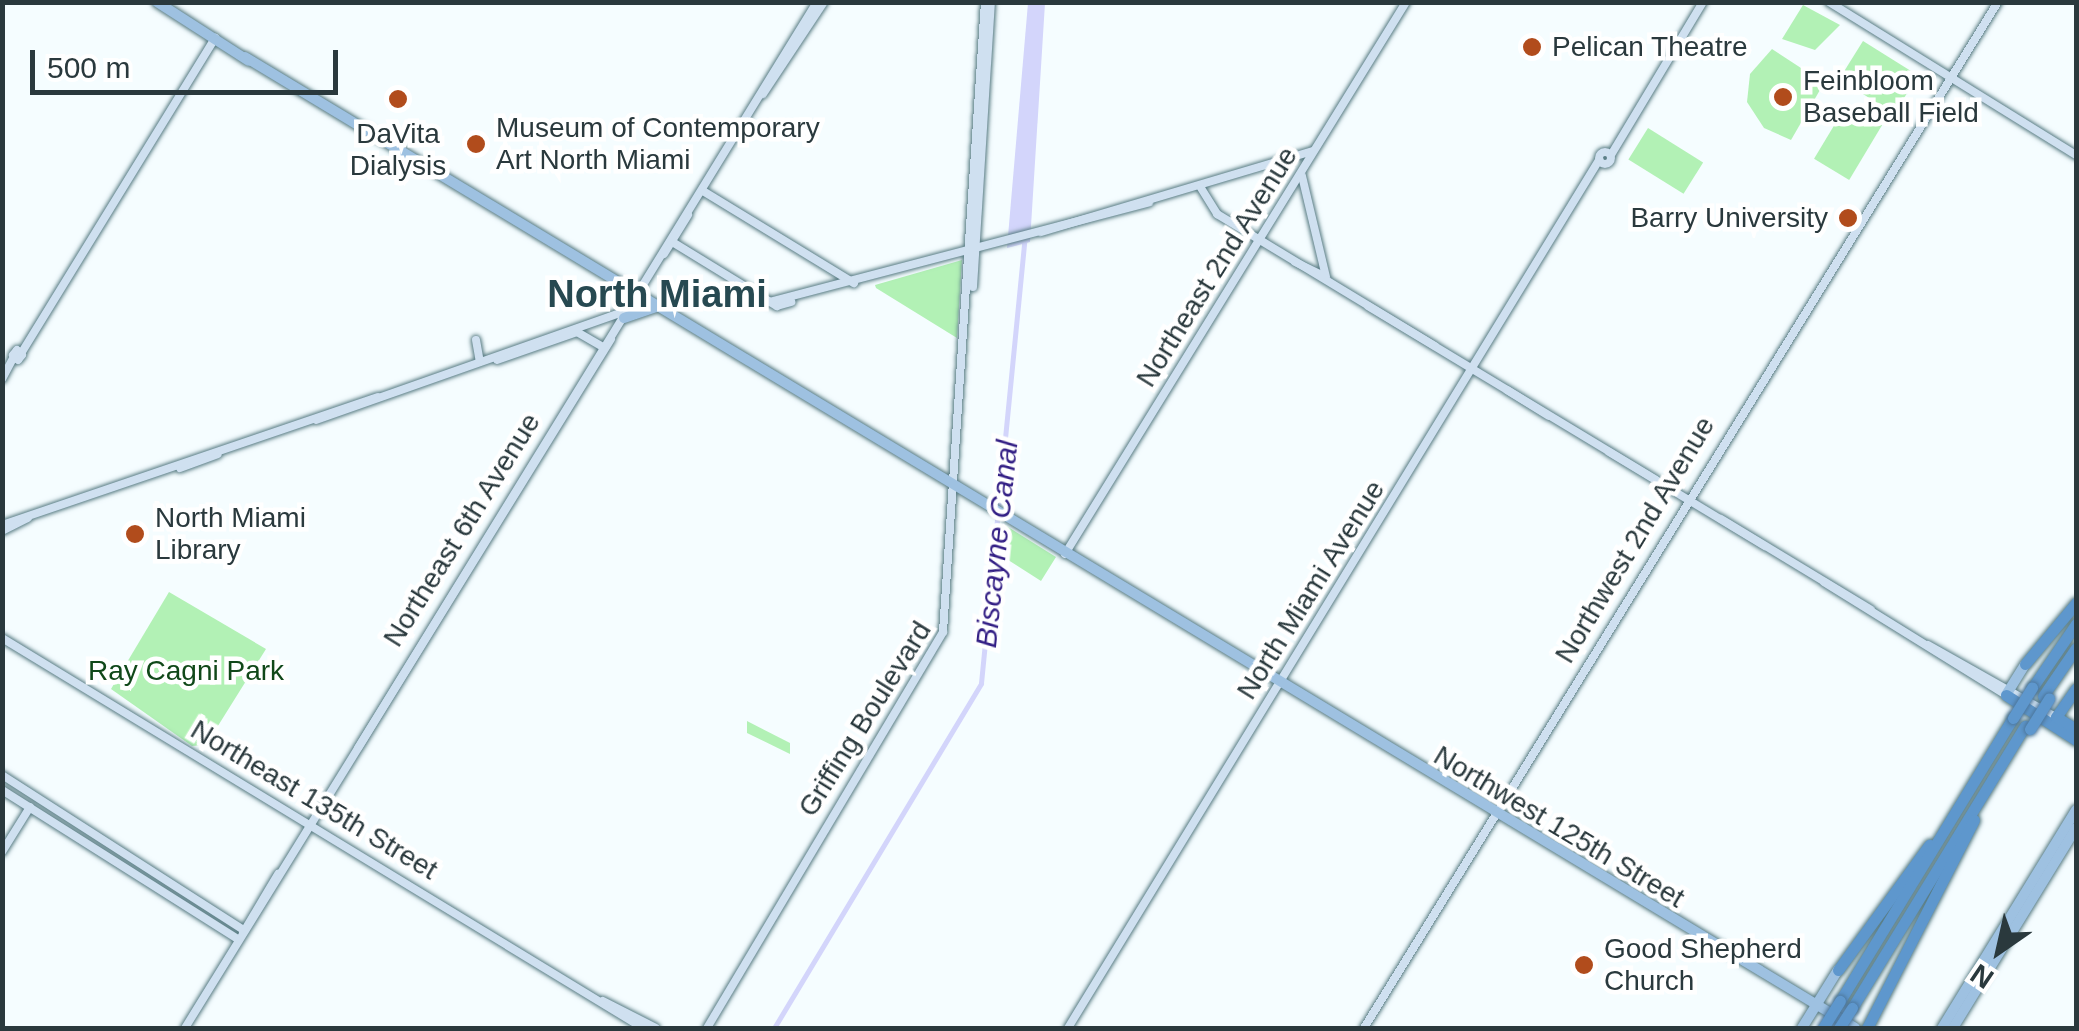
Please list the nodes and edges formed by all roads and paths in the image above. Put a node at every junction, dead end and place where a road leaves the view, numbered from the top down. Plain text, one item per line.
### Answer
1 (157, 2) edge
2 (820, 2) edge
3 (988, 2) edge
4 (1406, 2) edge
5 (1701, 2) edge
6 (1830, 2) edge
7 (1995, 2) edge
8 (215, 38) junction
9 (1949, 76) junction
10 (1316, 148) junction
11 (2076, 155) edge
12 (1294, 162) junction
13 (1300, 176) junction
14 (1202, 188) junction
15 (703, 191) junction
16 (688, 216) junction
17 (1261, 241) junction
18 (674, 243) junction
19 (973, 251) junction
20 (664, 254) junction
21 (1294, 262) junction
22 (833, 271) junction
23 (1326, 278) junction
24 (854, 283) junction
25 (1337, 287) junction
26 (829, 289) junction
27 (638, 296) junction
28 (657, 307) junction
29 (627, 314) junction
30 (611, 338) junction
31 (476, 340) dead end
32 (603, 347) junction
33 (484, 360) junction
34 (1474, 370) junction
35 (3, 378) edge
36 (570, 399) junction
37 (569, 412) junction
38 (218, 454) junction
39 (176, 468) junction
40 (128, 484) junction
41 (957, 490) junction
42 (124, 495) dead end
43 (1687, 498) junction
44 (508, 505) junction
45 (2, 528) edge
46 (1065, 554) junction
47 (2076, 603) edge
48 (2076, 624) edge
49 (2076, 635) edge
50 (2, 638) edge
51 (2076, 648) edge
52 (2076, 658) edge
53 (2025, 664) joint
54 (1280, 684) junction
55 (2076, 688) edge
56 (2007, 692) junction
57 (2040, 694) junction
58 (379, 707) junction
59 (2041, 717) junction
60 (2056, 717) junction
61 (378, 720) junction
62 (2021, 724) junction
63 (2076, 729) edge
64 (2076, 740) edge
65 (358, 748) junction
66 (2, 776) edge
67 (2, 790) edge
68 (30, 807) junction
69 (2076, 810) edge
70 (1494, 814) junction
71 (1974, 820) junction
72 (309, 825) junction
73 (2071, 827) edge
74 (89, 828) junction
75 (1941, 838) junction
76 (83, 839) junction
77 (2, 852) edge
78 (2050, 862) junction
79 (192, 892) junction
80 (186, 902) junction
81 (241, 937) junction
82 (1985, 967) junction
83 (1838, 970) joint
84 (1967, 989) junction
85 (1798, 998) junction
86 (603, 1000) junction
87 (1849, 1006) junction
88 (1815, 1008) junction
89 (1955, 1025) edge
90 (1804, 1026) edge
91 (185, 1028) edge
92 (644, 1028) edge
93 (656, 1028) edge
94 (707, 1028) edge
95 (1068, 1028) edge
96 (1364, 1028) edge
97 (1827, 1028) edge
98 (1842, 1028) edge
99 (1855, 1028) edge
100 (1867, 1028) edge
101 (1942, 1028) edge

1 - 8 main road, Northwest 125th Street
2 - 15 main road, Northeast 6th Avenue
3 - 19 main road, Griffing Boulevard
4 - 10 main road, Northeast 2nd Avenue
5 - 34 main road, North Miami Avenue
6 - 9 main road
7 - 9 main road, Northwest 2nd Avenue
8 - 27 main road, Northwest 125th Street
8 - 35 main road
9 - 11 main road
9 - 43 main road, Northwest 2nd Avenue
10 - 12 main road
10 - 13 main road, Northeast 2nd Avenue
12 - 13 main road
12 - 14 main road
13 - 17 main road, Northeast 2nd Avenue
13 - 23 main road
14 - 17 main road
14 - 19 main road
15 - 16 main road, Northeast 6th Avenue
15 - 22 main road
16 - 18 main road, Northeast 6th Avenue
16 - 20 main road, Northeast 6th Avenue
17 - 21 main road
17 - 46 main road, Northeast 2nd Avenue
18 - 20 main road, Northeast 6th Avenue
18 - 26 main road
19 - 24 main road
19 - 41 main road, Griffing Boulevard
20 - 27 main road, Northeast 6th Avenue
21 - 23 main road
21 - 25 main road
22 - 24 main road
22 - 26 main road
23 - 25 main road
24 - 26 main road
25 - 34 main road
27 - 28 main road, Northwest 125th Street
27 - 29 main road, Northeast 6th Avenue
28 - 29 main road
28 - 41 main road, Northwest 125th Street
29 - 30 main road, Northeast 6th Avenue
29 - 33 main road
30 - 32 main road, Northeast 6th Avenue
30 - 37 main road, Northeast 6th Avenue
31 - 33 main road
32 - 33 main road
32 - 36 main road, Northeast 6th Avenue
33 - 38 main road
34 - 43 main road
34 - 54 main road, North Miami Avenue
36 - 37 main road
36 - 44 main road, Northeast 6th Avenue
37 - 44 main road, Northeast 6th Avenue
38 - 39 main road
38 - 39 main road
39 - 40 main road
40 - 42 main road
40 - 45 main road
41 - 46 main road, Northwest 125th Street
41 - 94 main road, Griffing Boulevard
43 - 56 main road
43 - 70 main road, Northwest 2nd Avenue
44 - 58 main road, Northeast 6th Avenue
44 - 61 main road, Northeast 6th Avenue
46 - 54 main road, Northwest 125th Street
47 - 53 highway
48 - 57 highway
49 - 57 highway
50 - 72 main road, Northeast 135th Street
51 - 57 highway
52 - 57 highway
53 - 56 main road
54 - 70 main road, Northwest 125th Street
54 - 95 main road, North Miami Avenue
55 - 60 highway
56 - 59 highway
56 - 60 main road
57 - 62 highway, bridge
57 - 62 highway, bridge
58 - 61 main road
58 - 65 main road, Northeast 6th Avenue
59 - 60 highway
59 - 64 highway
60 - 63 highway
61 - 65 main road, Northeast 6th Avenue
62 - 71 highway
62 - 75 highway
62 - 87 highway
65 - 72 main road, Northeast 6th Avenue
66 - 74 main road
67 - 68 main road
68 - 76 main road
68 - 77 main road
69 - 73 main road
70 - 85 main road, Northwest 125th Street
70 - 96 main road, Northwest 2nd Avenue
71 - 87 highway
71 - 100 highway
72 - 81 main road, Northeast 6th Avenue
72 - 86 main road, Northeast 135th Street
73 - 78 main road
74 - 76 main road
74 - 79 main road
75 - 83 highway
75 - 87 highway
76 - 80 main road
78 - 82 main road
78 - 82 main road
79 - 80 main road
79 - 81 main road
80 - 81 main road
81 - 91 main road, Northeast 6th Avenue
82 - 84 main road
82 - 89 main road
83 - 88 main road
84 - 89 main road
84 - 101 main road
85 - 88 main road, Northwest 125th Street
85 - 90 main road
86 - 92 main road, Northeast 135th Street
86 - 93 main road, Northeast 135th Street
87 - 97 highway, bridge
87 - 98 highway, bridge
88 - 90 main road
88 - 98 main road, Northwest 125th Street
88 - 99 main road, Northwest 125th Street

